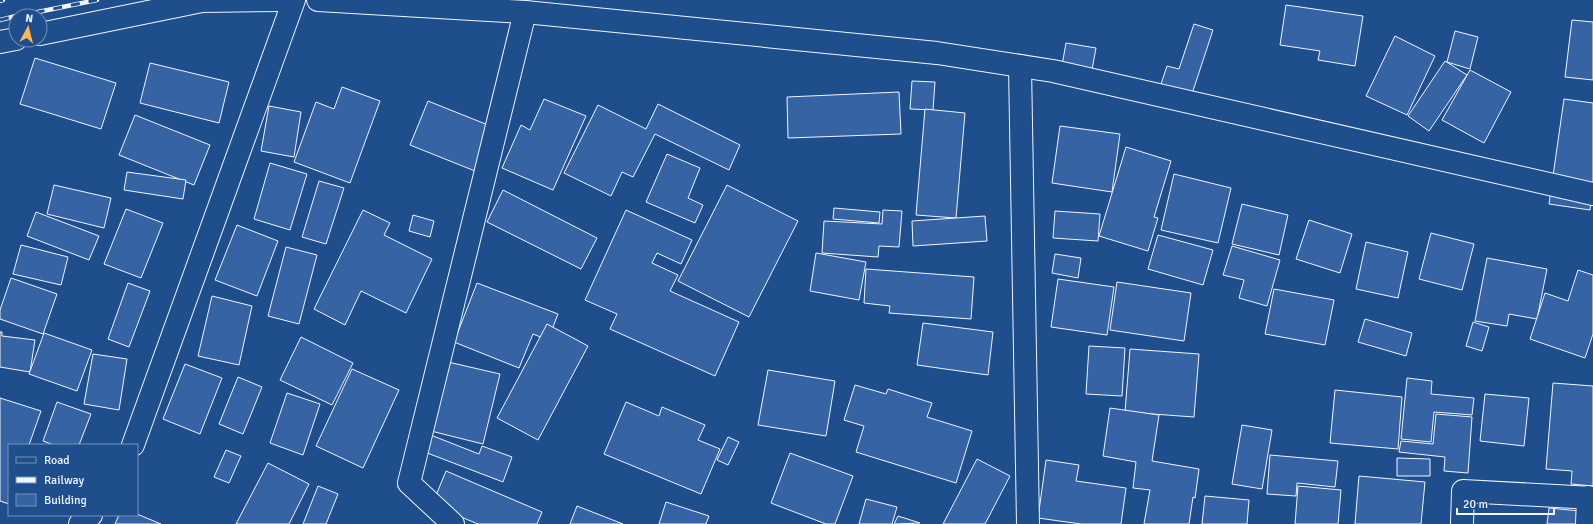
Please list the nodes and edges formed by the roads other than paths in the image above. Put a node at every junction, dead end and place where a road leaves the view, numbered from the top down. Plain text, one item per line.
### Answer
1 (283, 0) edge
2 (294, 0) edge
3 (318, 0) edge
4 (526, 12) junction
5 (48, 32) edge
6 (1020, 66) junction
7 (1593, 194) edge
8 (133, 444) edge
9 (1590, 498) edge
10 (90, 516) edge
11 (80, 524) edge
12 (453, 524) edge
13 (1028, 524) edge
14 (1462, 524) edge
15 (1586, 524) edge

1 - 5 street
2 - 8 street
3 - 4 street
4 - 6 street
4 - 12 street
6 - 7 street
6 - 13 street
9 - 14 street
9 - 15 street
10 - 11 street

